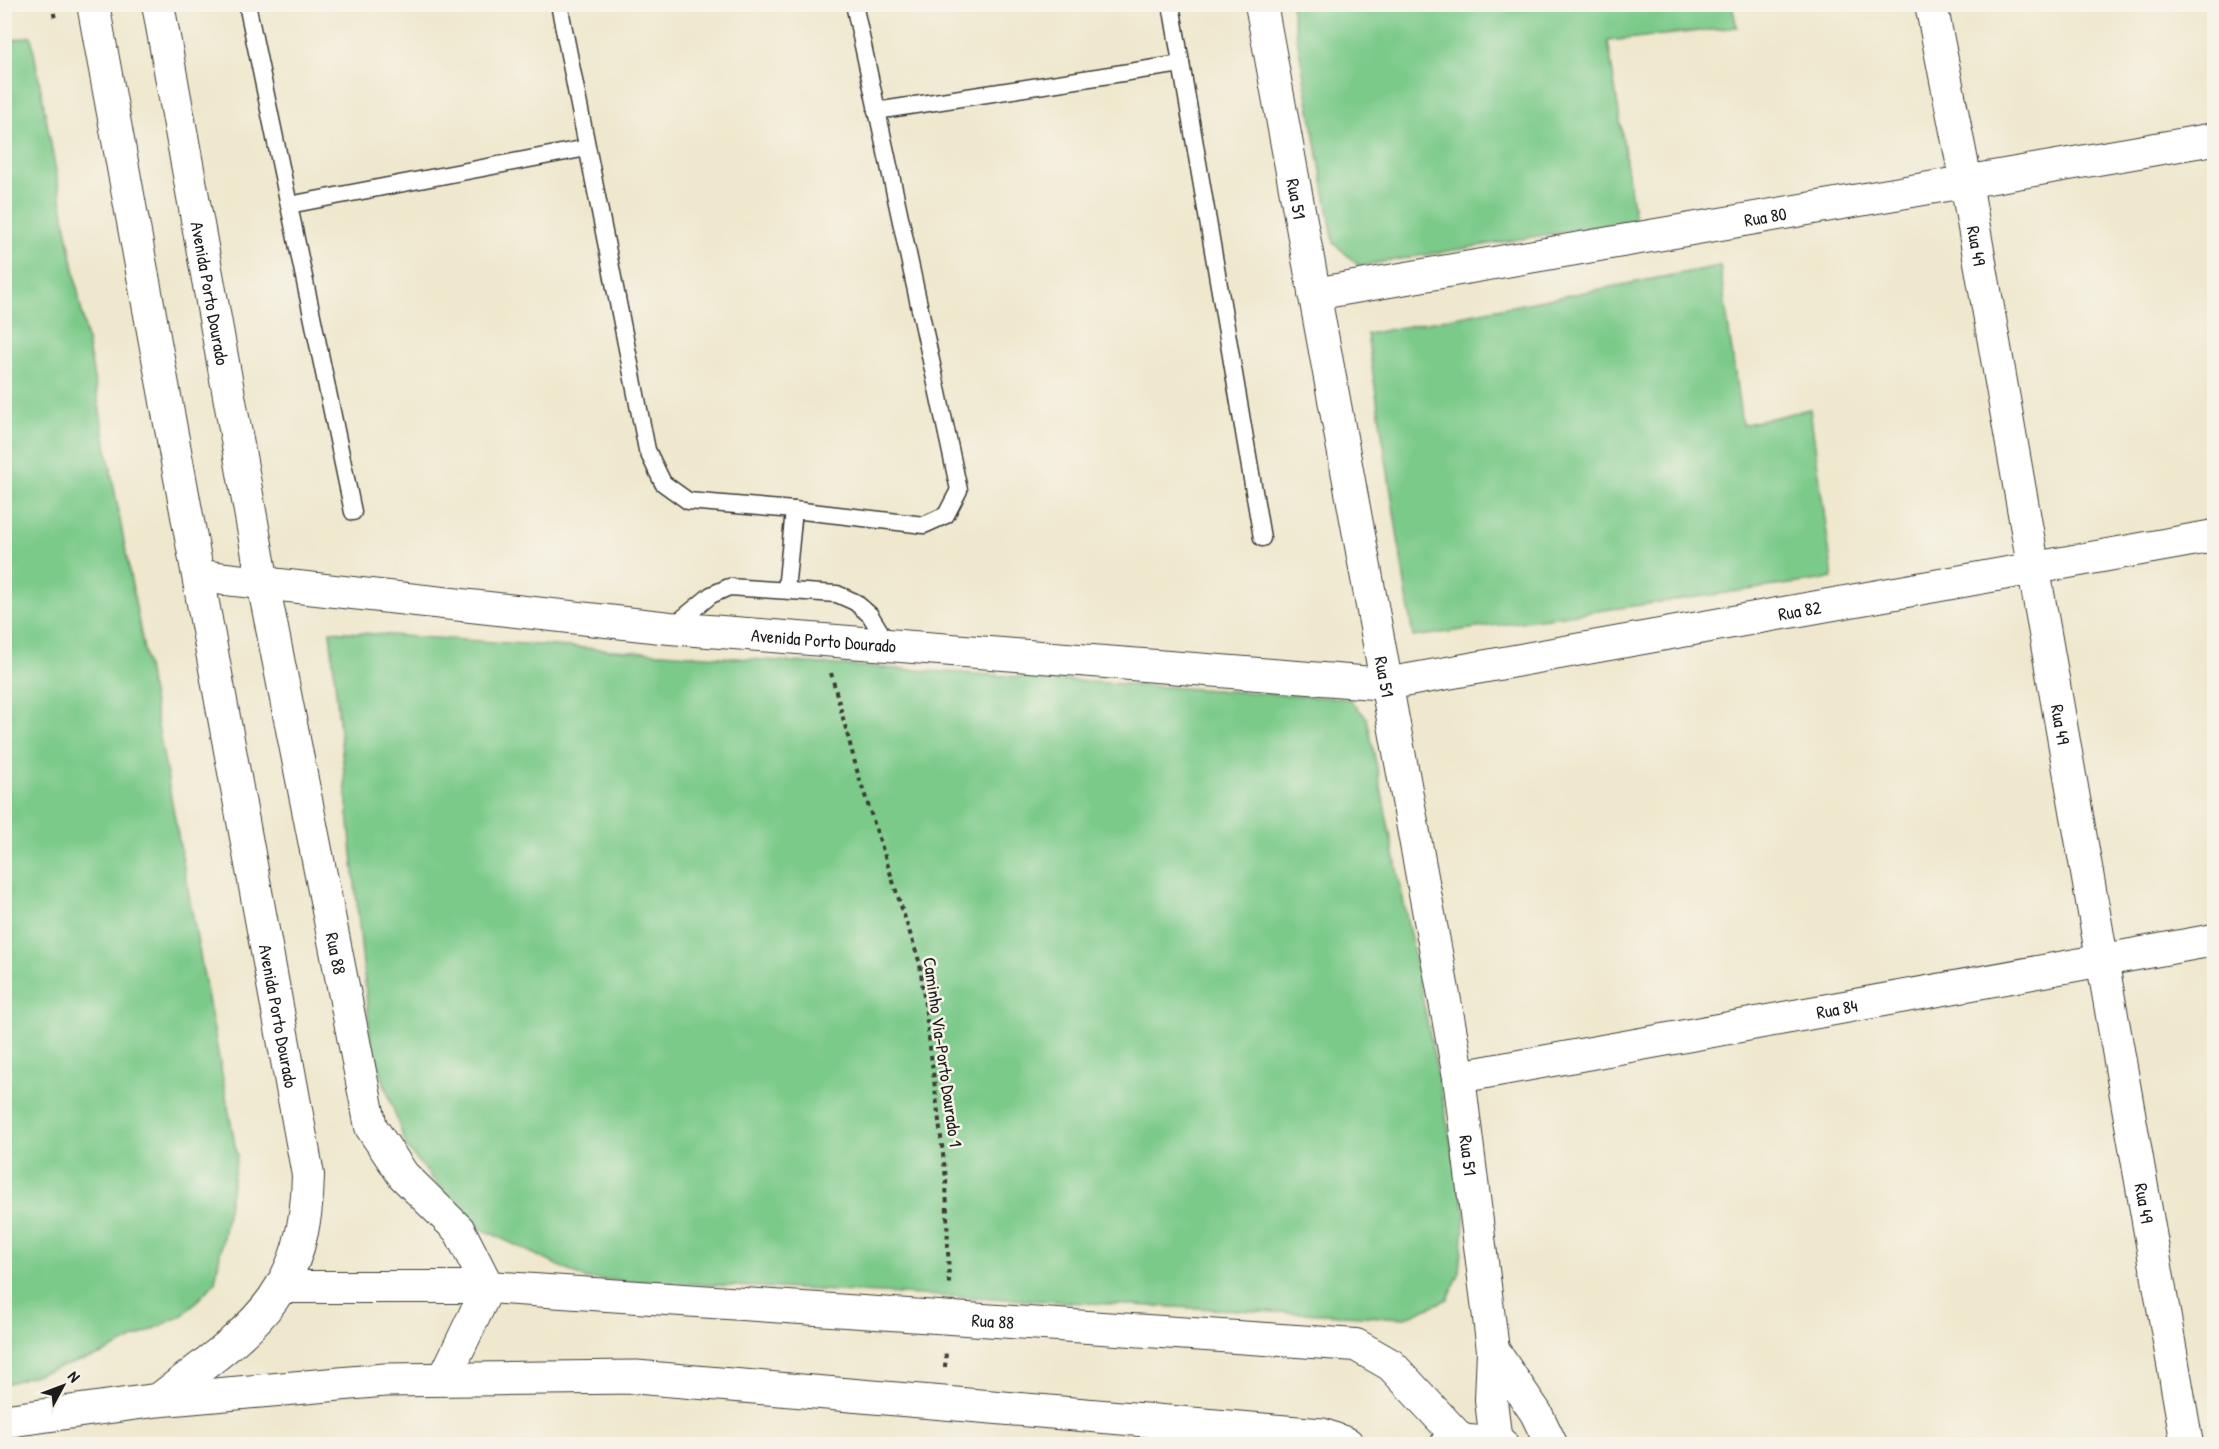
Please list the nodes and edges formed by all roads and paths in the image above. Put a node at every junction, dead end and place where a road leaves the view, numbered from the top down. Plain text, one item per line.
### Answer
1 (52, 4) edge
2 (93, 4) edge
3 (158, 4) edge
4 (247, 4) edge
5 (560, 4) edge
6 (854, 4) edge
7 (1171, 4) edge
8 (1261, 4) edge
9 (1931, 4) edge
10 (55, 19) dead end
11 (1181, 64) junction
12 (876, 111) junction
13 (2214, 139) edge
14 (587, 148) junction
15 (1966, 182) junction
16 (290, 205) junction
17 (1314, 294) junction
18 (794, 510) junction
19 (353, 512) dead end
20 (2214, 536) edge
21 (1262, 538) dead end
22 (2034, 567) junction
23 (199, 576) junction
24 (263, 583) junction
25 (786, 590) junction
26 (670, 628) junction
27 (822, 641) junction
28 (889, 646) junction
29 (1386, 684) junction
30 (2214, 940) edge
31 (2103, 960) junction
32 (1459, 1077) junction
33 (282, 1287) junction
34 (488, 1287) junction
35 (950, 1318) junction
36 (1493, 1350) junction
37 (444, 1379) junction
38 (158, 1400) junction
39 (941, 1403) junction
40 (4, 1421) edge
41 (1454, 1443) edge
42 (1347, 1444) edge
43 (1499, 1444) edge
44 (1551, 1444) edge
45 (2187, 1444) edge

1 - 10 path
2 - 23 street, Avenida Porto Dourado
3 - 24 street, Avenida Porto Dourado
4 - 16 lane
5 - 14 lane
6 - 12 lane
7 - 11 lane
8 - 17 street, Rua 51
9 - 15 street, Rua 49
11 - 12 lane
11 - 21 lane
12 - 18 lane
13 - 15 street, Rua 80
14 - 16 lane
14 - 18 lane
15 - 17 street, Rua 80
15 - 22 street, Rua 49
16 - 19 lane
17 - 29 street, Rua 51
18 - 25 lane
20 - 22 street, Rua 82
22 - 29 street, Rua 82
22 - 31 street, Rua 49
23 - 24 street, Avenida Porto Dourado
23 - 33 street, Avenida Porto Dourado
24 - 26 street, Avenida Porto Dourado
24 - 34 street, Rua 88
25 - 26 lane
25 - 28 lane
26 - 27 street, Avenida Porto Dourado
27 - 28 street, Avenida Porto Dourado
27 - 35 path, Caminho Via-Porto Dourado 1
28 - 29 street, Avenida Porto Dourado
29 - 32 street, Rua 51
30 - 31 street, Rua 84
31 - 32 street, Rua 84
31 - 45 street, Rua 49
32 - 36 street, Rua 51
33 - 34 street, Rua 88
33 - 38 street, Avenida Porto Dourado
34 - 35 street, Rua 88
34 - 37 street
35 - 39 path, Caminho Via-Porto Dourado 1
35 - 41 street, Rua 88
36 - 43 street, Rua 51
36 - 44 street, Rua 51
37 - 38 street
37 - 39 street
38 - 40 street
39 - 42 street
41 - 43 street

